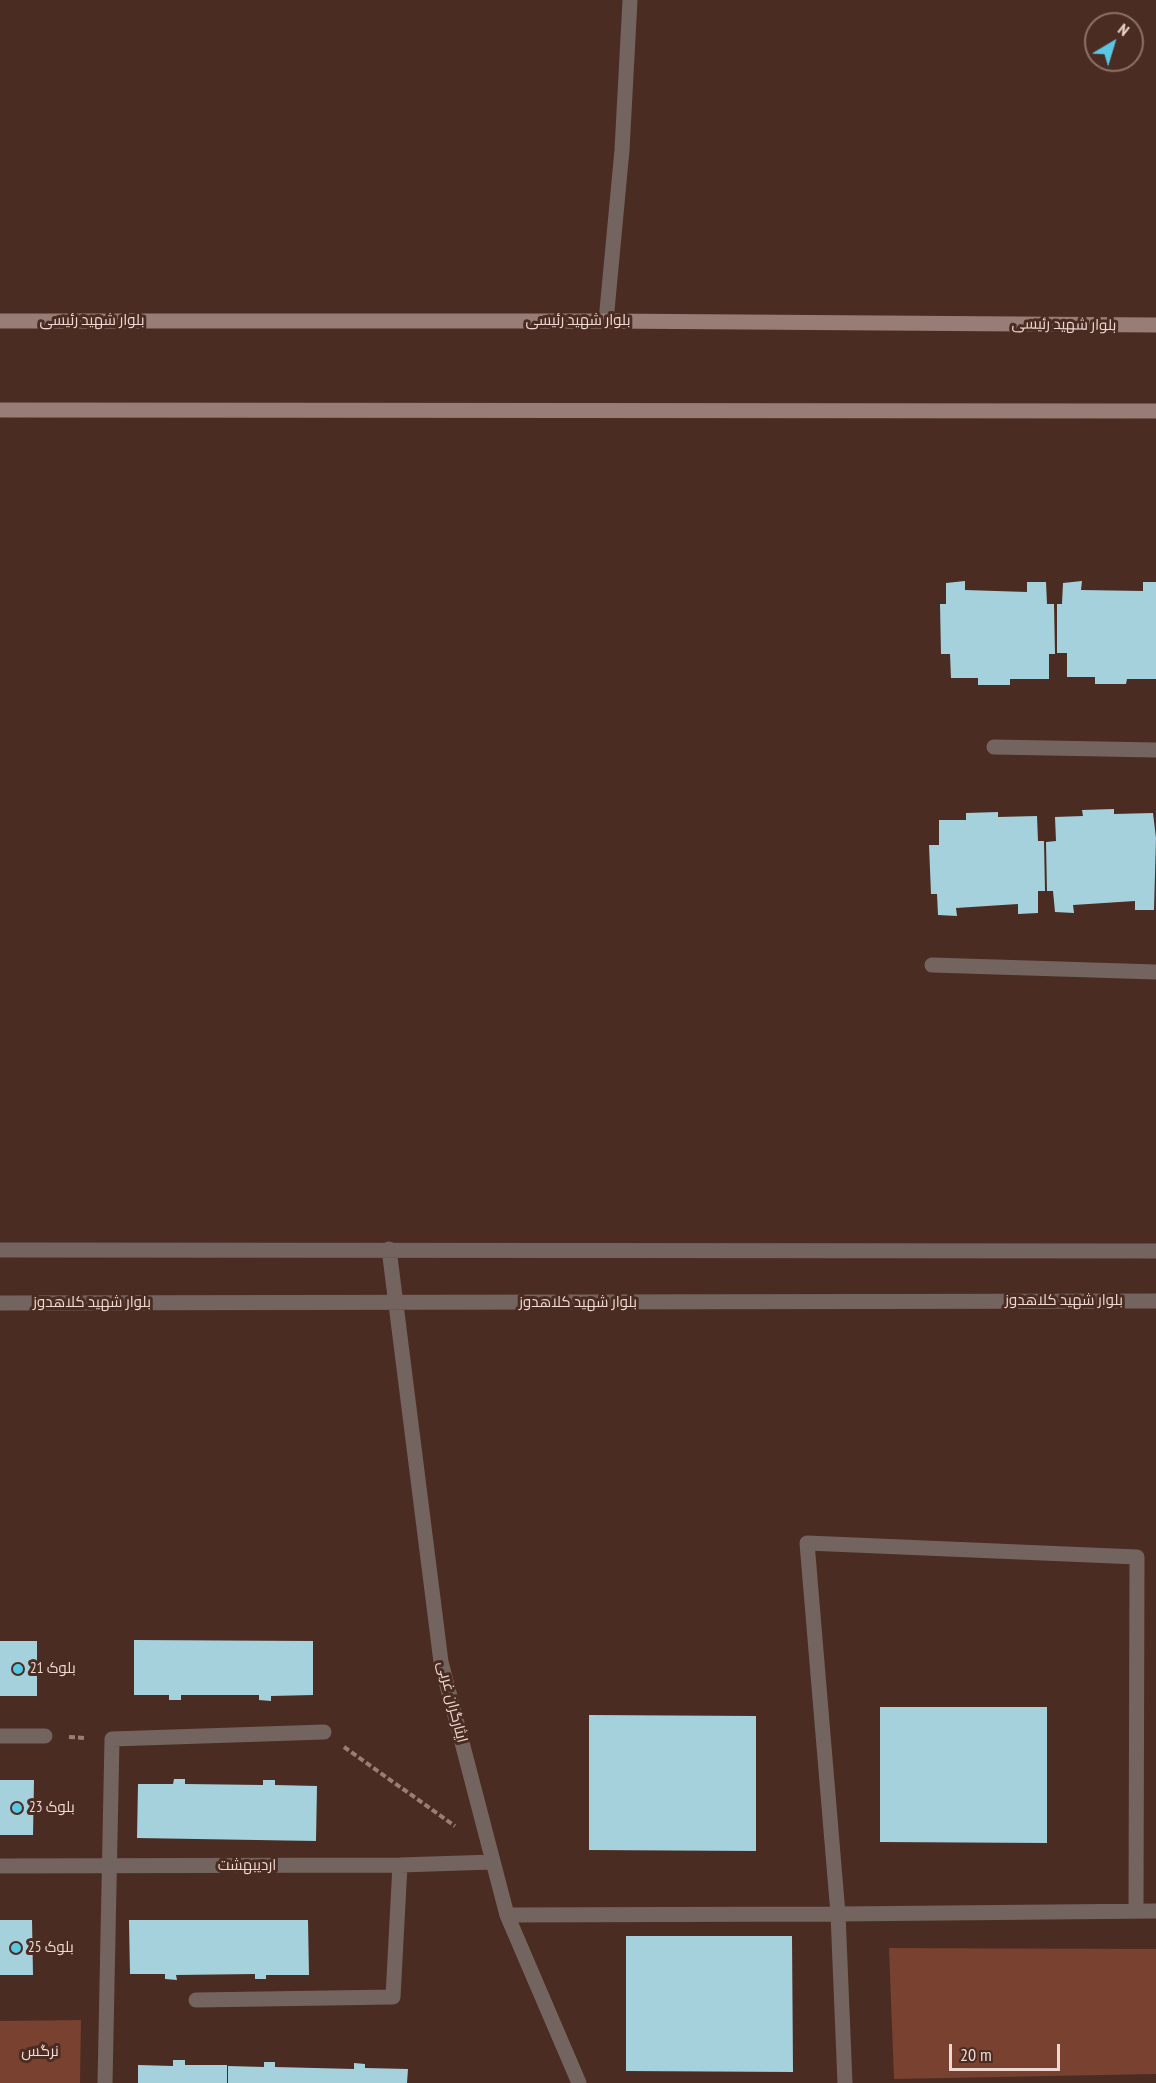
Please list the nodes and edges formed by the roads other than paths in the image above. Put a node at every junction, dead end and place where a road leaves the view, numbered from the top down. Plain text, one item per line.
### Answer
1 (630, 0) edge
2 (0, 321) edge
3 (606, 321) junction
4 (1156, 326) edge
5 (0, 410) edge
6 (1156, 411) edge
7 (994, 747) dead end
8 (1156, 750) edge
9 (932, 965) dead end
10 (1156, 972) edge
11 (389, 1249) junction
12 (0, 1250) edge
13 (1156, 1251) edge
14 (1156, 1301) edge
15 (0, 1303) edge
16 (395, 1303) junction
17 (324, 1732) road end
18 (0, 1736) edge
19 (45, 1736) road end
20 (491, 1857) junction
21 (399, 1865) junction
22 (0, 1866) edge
23 (110, 1867) junction
24 (1136, 1911) junction
25 (1156, 1911) edge
26 (838, 1914) junction
27 (507, 1916) junction
28 (196, 2000) dead end
29 (105, 2083) edge
30 (579, 2083) edge
31 (845, 2083) edge

1 - 3 street
2 - 3 main road, بلوار شهید رئیسی
3 - 4 main road, بلوار شهید رئیسی
5 - 6 main road
7 - 8 street
9 - 10 street
11 - 12 street
11 - 13 street
11 - 16 street, ایثارگران غربی
14 - 16 street, بلوار شهید کلاهدوز
15 - 16 street, بلوار شهید کلاهدوز
16 - 20 street, ایثارگران غربی
17 - 23 street
18 - 19 street
20 - 21 street, اردیبهشت
20 - 27 street, ایثارگران غربی
21 - 23 street, اردیبهشت
21 - 28 street
22 - 23 street, اردیبهشت
23 - 29 street
24 - 25 street
24 - 26 street
24 - 26 street
26 - 27 street
26 - 31 street
27 - 30 street, ایثارگران غربی

